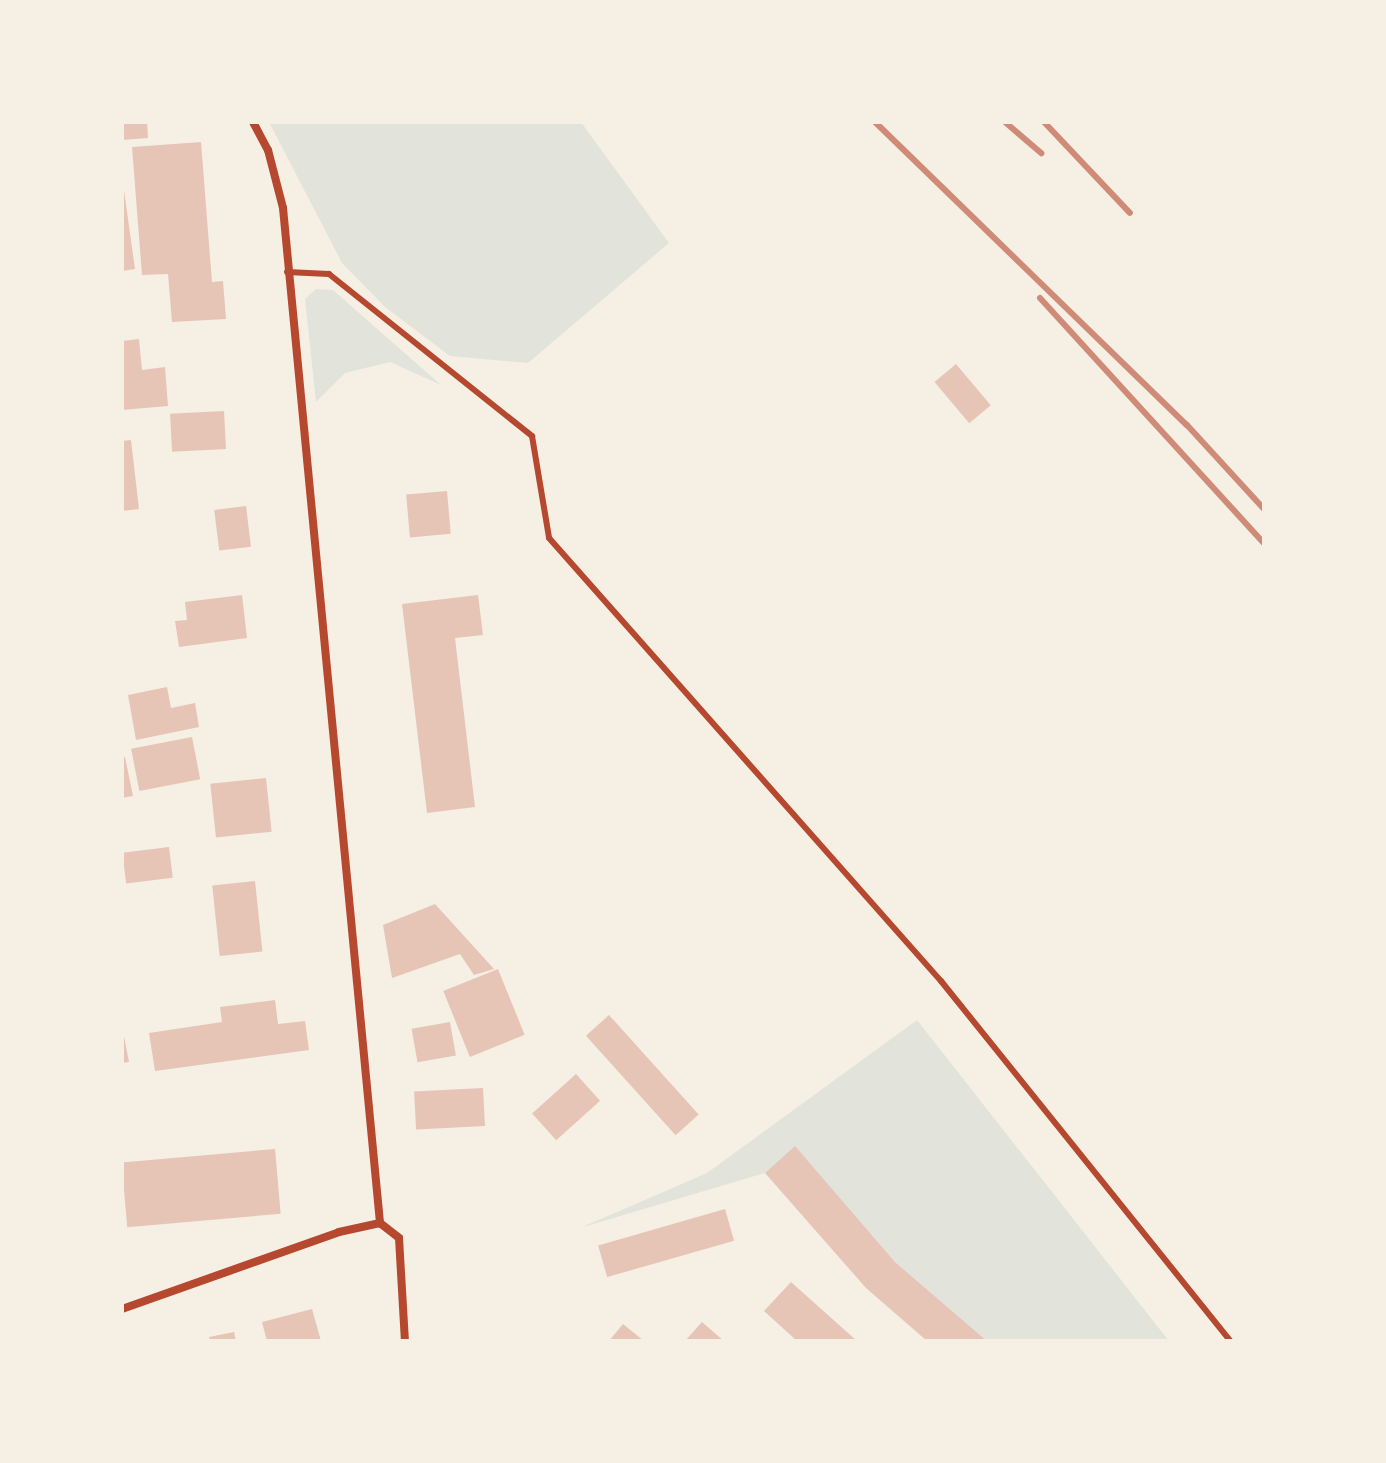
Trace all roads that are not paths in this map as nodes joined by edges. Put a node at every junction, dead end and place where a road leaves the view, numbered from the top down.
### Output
1 (253, 122) edge
2 (287, 272) junction
3 (380, 1223) junction
4 (122, 1309) edge
5 (405, 1341) edge
6 (1230, 1341) edge

1 - 2 street
2 - 3 street
2 - 6 lane
3 - 4 street
3 - 5 street

